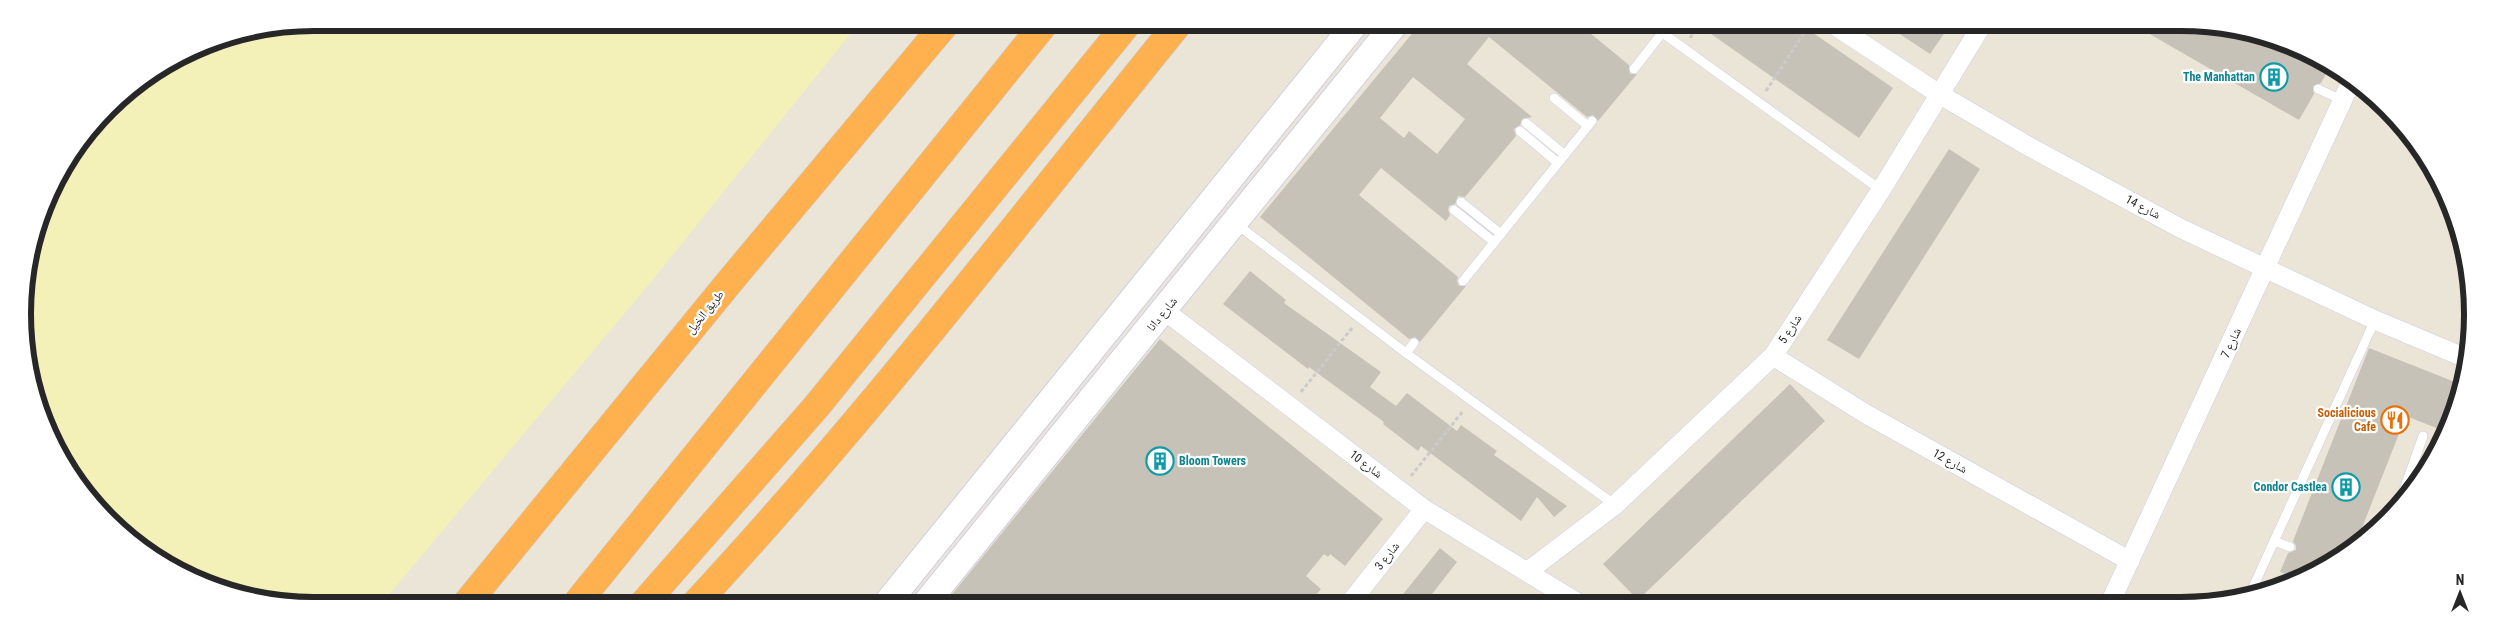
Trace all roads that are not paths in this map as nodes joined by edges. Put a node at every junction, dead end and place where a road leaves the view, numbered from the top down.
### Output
1 (939, 31) edge
2 (1039, 31) edge
3 (1121, 31) edge
4 (1172, 31) edge
5 (1349, 31) edge
6 (1389, 31) edge
7 (1659, 31) edge
8 (1845, 31) edge
9 (1978, 31) edge
10 (1662, 33) junction
11 (1634, 69) dead end
12 (2349, 87) edge
13 (2318, 89) dead end
14 (1940, 94) junction
15 (1554, 98) dead end
16 (2342, 100) junction
17 (1565, 155) junction
18 (1558, 163) junction
19 (1881, 190) junction
20 (1461, 202) dead end
21 (1454, 210) dead end
22 (1235, 223) junction
23 (1501, 234) junction
24 (1494, 242) junction
25 (2265, 268) junction
26 (1464, 281) dead end
27 (1143, 287) junction
28 (1166, 309) junction
29 (2375, 320) junction
30 (1414, 343) dead end
31 (1406, 353) junction
32 (1773, 356) junction
33 (2460, 356) edge
34 (2423, 436) dead end
35 (2406, 485) edge
36 (1616, 505) junction
37 (1424, 509) junction
38 (2274, 541) junction
39 (2290, 547) dead end
40 (2130, 561) junction
41 (1527, 572) junction
42 (2253, 587) edge
43 (472, 597) edge
44 (582, 597) edge
45 (649, 597) edge
46 (701, 597) edge
47 (892, 597) edge
48 (931, 597) edge
49 (1355, 597) edge
50 (1568, 597) edge
51 (2113, 597) edge

1 - 43 highway, طريق الخيل
2 - 44 highway
3 - 45 highway
4 - 46 highway
5 - 27 street
6 - 22 street, شارع دانا
7 - 10 lane
8 - 14 street, شارع 14
9 - 14 street, شارع 5
10 - 11 lane
10 - 19 lane
12 - 16 street, شارع 7
13 - 16 lane
14 - 19 street, شارع 5
14 - 25 street, شارع 14
15 - 17 lane
16 - 25 street, شارع 7
17 - 18 lane
17 - 18 lane
18 - 23 lane
19 - 32 street, شارع 5
20 - 23 lane
21 - 24 lane
22 - 28 street, شارع دانا
22 - 31 lane
23 - 24 lane
24 - 26 lane
25 - 29 street, شارع 14
25 - 40 street, شارع 7
27 - 28 street
27 - 28 street
27 - 47 street
28 - 37 street, شارع 10
28 - 48 street, شارع دانا
29 - 33 street, شارع 14
29 - 38 lane
30 - 31 lane
31 - 36 lane
32 - 36 street, شارع 5
32 - 40 street, شارع 12
34 - 35 lane
36 - 41 street, شارع 5
37 - 41 street, شارع 10
37 - 49 street, شارع 3
38 - 39 lane
38 - 42 lane
40 - 51 street, شارع 7
41 - 50 street, شارع 10

